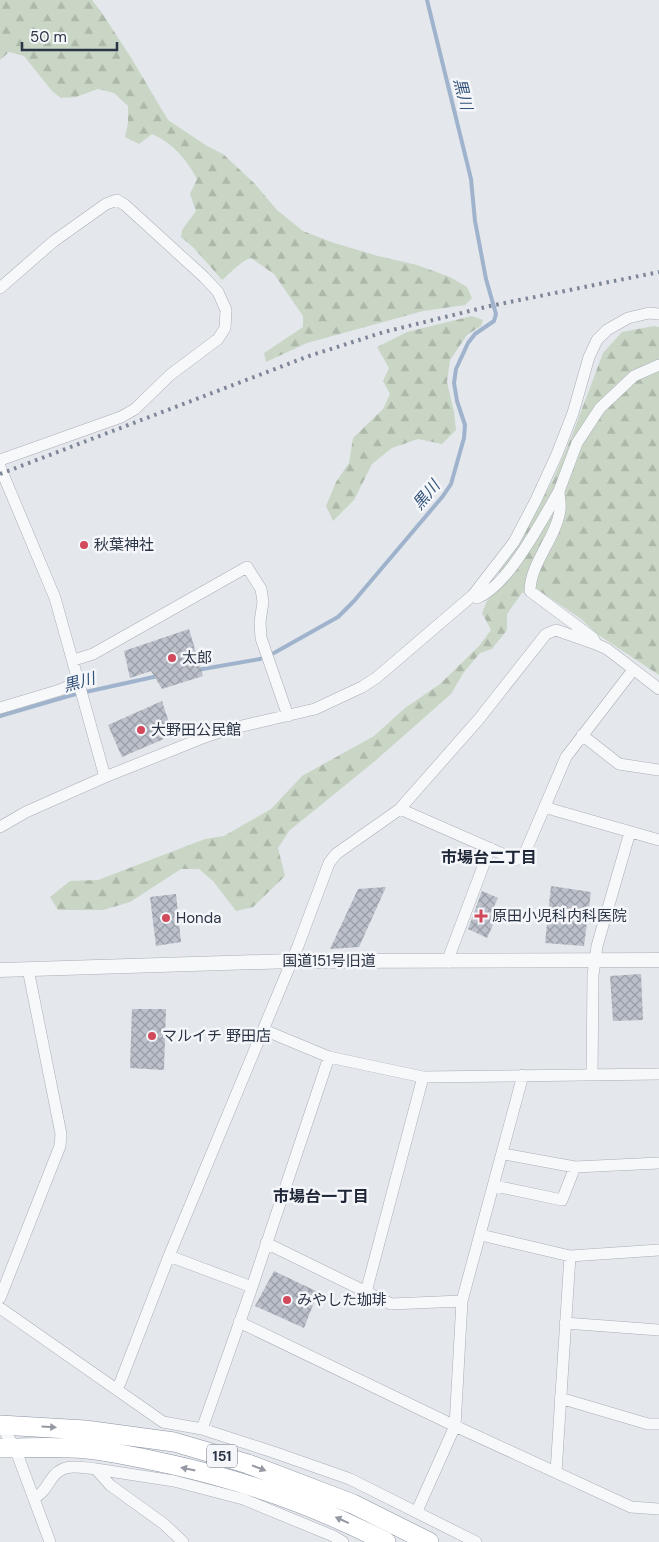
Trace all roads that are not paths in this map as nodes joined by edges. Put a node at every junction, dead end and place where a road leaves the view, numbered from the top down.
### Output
1 (0, 288) edge
2 (659, 314) edge
3 (659, 365) edge
4 (0, 460) edge
5 (0, 467) edge
6 (4, 488) edge
7 (559, 491) junction
8 (473, 596) junction
9 (596, 644) junction
10 (74, 660) junction
11 (634, 670) junction
12 (78, 683) junction
13 (659, 689) edge
14 (0, 708) edge
15 (288, 716) junction
16 (582, 735) junction
17 (659, 770) edge
18 (106, 777) junction
19 (545, 806) junction
20 (400, 809) junction
21 (0, 827) edge
22 (630, 832) junction
23 (659, 840) edge
24 (490, 848) junction
25 (594, 960) junction
26 (659, 960) edge
27 (292, 961) junction
28 (449, 962) junction
29 (28, 969) junction
30 (0, 970) edge
31 (264, 1030) junction
32 (329, 1058) junction
33 (659, 1074) edge
34 (524, 1075) junction
35 (592, 1076) junction
36 (423, 1077) junction
37 (504, 1154) junction
38 (659, 1163) edge
39 (575, 1167) junction
40 (495, 1186) junction
41 (482, 1235) junction
42 (266, 1243) junction
43 (659, 1250) edge
44 (169, 1256) junction
45 (570, 1256) junction
46 (252, 1287) junction
47 (366, 1292) junction
48 (0, 1298) edge
49 (462, 1301) junction
50 (0, 1308) edge
51 (239, 1322) junction
52 (565, 1323) junction
53 (659, 1330) edge
54 (116, 1389) junction
55 (560, 1398) junction
56 (659, 1424) edge
57 (0, 1425) edge
58 (455, 1426) junction
59 (202, 1430) junction
60 (7, 1448) edge
61 (96, 1468) junction
62 (556, 1472) junction
63 (34, 1498) junction
64 (659, 1509) edge
65 (417, 1512) junction
66 (50, 1542) edge
67 (183, 1542) edge
68 (343, 1542) edge
69 (386, 1542) edge
70 (429, 1542) edge
71 (476, 1542) edge

1 - 4 street
2 - 8 street
3 - 7 street
5 - 6 street
6 - 10 street
7 - 8 street
7 - 9 street
8 - 15 street
9 - 11 street
9 - 20 street
10 - 12 street
10 - 15 street
11 - 13 street
11 - 16 street
12 - 14 street
12 - 18 street
15 - 18 street
16 - 17 street
16 - 19 street
18 - 21 street
19 - 22 street
19 - 24 street
20 - 24 street
20 - 27 street
22 - 23 street
22 - 25 street
24 - 28 street
25 - 26 street, 国道151号旧道
25 - 28 street, 国道151号旧道
25 - 35 street
27 - 28 street, 国道151号旧道
27 - 29 street, 国道151号旧道
27 - 31 street
29 - 30 street, 国道151号旧道
29 - 48 street
31 - 32 street
31 - 44 street
32 - 36 street
32 - 42 street
33 - 35 street
34 - 35 street
34 - 36 street
34 - 37 street
36 - 47 street
37 - 39 street
37 - 40 street
38 - 39 street
39 - 40 street
40 - 41 street
41 - 45 street
41 - 49 street
42 - 46 street
42 - 47 street
43 - 45 street
44 - 46 street
44 - 54 street
45 - 52 street
46 - 51 street
47 - 49 street
49 - 58 street
50 - 54 street
51 - 58 street
51 - 59 street
52 - 53 street
52 - 55 street
54 - 59 street
55 - 56 street
55 - 62 street
57 - 60 street
57 -> 70 highway, 151
58 - 62 street
58 - 65 street
59 - 65 street
60 - 63 street
69 -> 60 highway, 151
61 - 63 street
61 - 67 street
61 - 68 street
62 - 64 street
63 - 66 street
65 - 71 street

